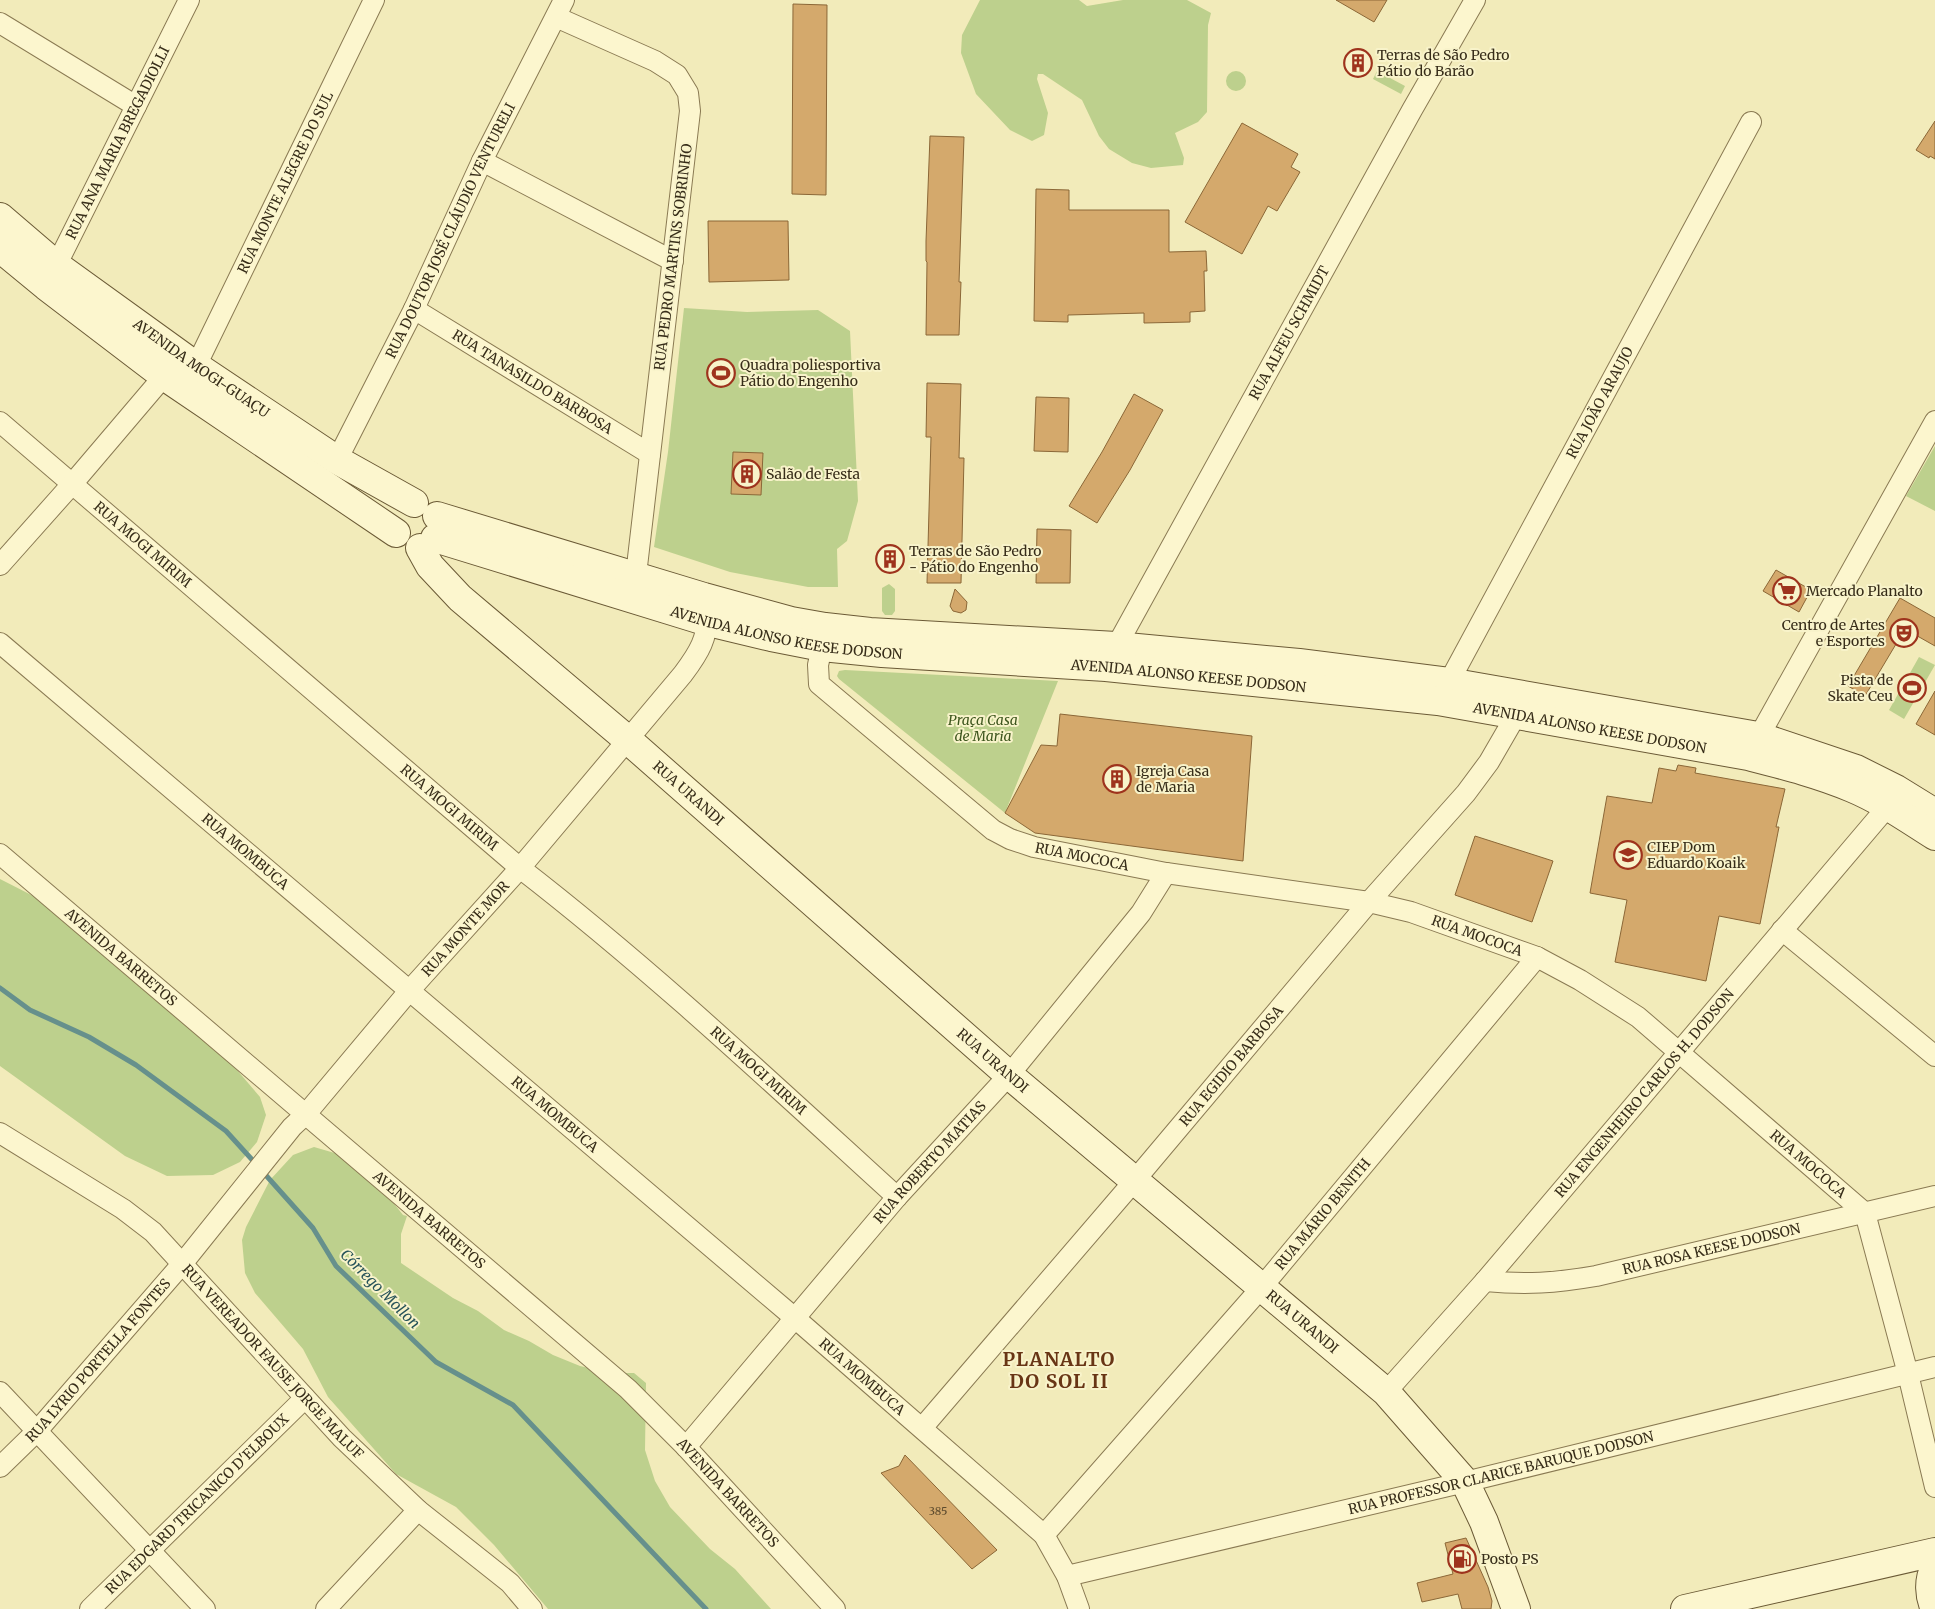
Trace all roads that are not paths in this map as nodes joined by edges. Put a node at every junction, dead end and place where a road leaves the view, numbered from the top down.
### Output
1 (188, 0) edge
2 (374, 0) edge
3 (1475, 0) edge
4 (560, 8) edge
5 (0, 23) edge
6 (136, 106) junction
7 (1751, 122) dead end
8 (482, 161) junction
9 (0, 217) edge
10 (0, 248) edge
11 (673, 261) junction
12 (51, 275) junction
13 (414, 309) junction
14 (196, 366) junction
15 (164, 376) junction
16 (0, 422) edge
17 (1935, 422) edge
18 (650, 454) junction
19 (337, 460) junction
20 (73, 483) junction
21 (414, 503) junction
22 (396, 533) junction
23 (431, 534) junction
24 (0, 565) edge
25 (636, 575) junction
26 (706, 610) junction
27 (0, 643) edge
28 (822, 647) junction
29 (1111, 656) junction
30 (1443, 692) junction
31 (1523, 705) junction
32 (628, 740) junction
33 (1753, 746) junction
34 (1892, 798) junction
35 (1935, 813) edge
36 (1935, 836) edge
37 (0, 854) edge
38 (520, 868) junction
39 (1166, 873) junction
40 (1368, 902) junction
41 (1782, 930) junction
42 (1537, 957) junction
43 (409, 991) junction
44 (1680, 1051) junction
45 (1935, 1056) edge
46 (1009, 1075) junction
47 (299, 1121) junction
48 (0, 1133) edge
49 (1135, 1180) junction
50 (1935, 1196) edge
51 (897, 1197) junction
52 (1865, 1213) junction
53 (212, 1227) joint
54 (182, 1264) junction
55 (1485, 1281) junction
56 (1261, 1288) junction
57 (796, 1319) junction
58 (1935, 1367) edge
59 (1908, 1374) junction
60 (0, 1392) edge
61 (1386, 1392) junction
62 (305, 1398) junction
63 (922, 1428) junction
64 (37, 1431) junction
65 (686, 1447) junction
66 (0, 1467) edge
67 (1465, 1482) junction
68 (1935, 1487) edge
69 (418, 1510) junction
70 (1044, 1535) junction
71 (150, 1550) junction
72 (1935, 1552) edge
73 (1935, 1567) edge
74 (1067, 1576) junction
75 (90, 1609) edge
76 (205, 1609) edge
77 (326, 1609) edge
78 (532, 1609) edge
79 (835, 1609) edge
80 (1080, 1609) edge
81 (1516, 1609) edge
82 (1685, 1609) edge
83 (1934, 1609) edge

1 - 6 street, RUA ANA MARIA BREGADIOLLI
2 - 14 street, RUA MONTE ALEGRE DO SUL
3 - 29 street, RUA ALFEU SCHMIDT
4 - 8 street, RUA DOUTOR JOSÉ CLÁUDIO VENTURELI
4 - 11 street, RUA PEDRO MARTINS SOBRINHO
5 - 6 street
6 - 12 street, RUA ANA MARIA BREGADIOLLI
7 - 30 street, RUA JOÃO ARAUJO
8 - 11 street
8 - 13 street, RUA DOUTOR JOSÉ CLÁUDIO VENTURELI
9 - 12 street, AVENIDA MOGI-GUAÇU
10 - 12 street, AVENIDA MOGI-GUAÇU
11 - 18 street, RUA PEDRO MARTINS SOBRINHO
12 - 14 street, AVENIDA MOGI-GUAÇU
12 - 15 street, AVENIDA MOGI-GUAÇU
13 - 18 street, RUA TANASILDO BARBOSA
13 - 19 street, RUA DOUTOR JOSÉ CLÁUDIO VENTURELI
14 - 19 street, AVENIDA MOGI-GUAÇU
15 - 20 street
15 - 22 street, AVENIDA MOGI-GUAÇU
16 - 20 street, RUA MOGI MIRIM
17 - 33 street
18 - 25 street, RUA PEDRO MARTINS SOBRINHO
19 - 21 street, AVENIDA MOGI-GUAÇU
20 - 24 street
20 - 38 street, RUA MOGI MIRIM
21 - 22 street
21 - 23 street
22 - 23 street
23 - 25 street, AVENIDA ALONSO KEESE DODSON
23 - 26 street, AVENIDA ALONSO KEESE DODSON
23 - 32 street, RUA URANDI
25 - 26 street, AVENIDA ALONSO KEESE DODSON
26 - 28 street, AVENIDA ALONSO KEESE DODSON
26 - 29 street, AVENIDA ALONSO KEESE DODSON
26 - 32 street, RUA MONTE MOR
27 - 43 street, RUA MOMBUCA
28 - 29 street, AVENIDA ALONSO KEESE DODSON
28 - 39 street, RUA MOCOCA
29 - 30 street, AVENIDA ALONSO KEESE DODSON
30 - 31 street, AVENIDA ALONSO KEESE DODSON
31 - 33 street, AVENIDA ALONSO KEESE DODSON
31 - 40 street, RUA EGIDIO BARBOSA
32 - 38 street, RUA MONTE MOR
32 - 46 street, RUA URANDI
33 - 34 street, AVENIDA ALONSO KEESE DODSON
34 - 35 street, AVENIDA ALONSO KEESE DODSON
34 - 36 street, AVENIDA ALONSO KEESE DODSON
34 - 41 street, RUA ENGENHEIRO CARLOS H. DODSON
37 - 47 street, AVENIDA BARRETOS
38 - 43 street, RUA MONTE MOR
38 - 51 street, RUA MOGI MIRIM
39 - 40 street, RUA MOCOCA
39 - 46 street, RUA ROBERTO MATIAS
40 - 42 street, RUA MOCOCA
40 - 49 street, RUA EGIDIO BARBOSA
41 - 44 street, RUA ENGENHEIRO CARLOS H. DODSON
41 - 45 street
42 - 44 street, RUA MOCOCA
42 - 56 street, RUA MÁRIO BENITH
43 - 47 street, RUA MONTE MOR
43 - 57 street, RUA MOMBUCA
44 - 52 street, RUA MOCOCA
44 - 55 street, RUA ENGENHEIRO CARLOS H. DODSON
46 - 49 street, RUA URANDI
46 - 51 street, RUA ROBERTO MATIAS
47 - 53 street, RUA MONTE MOR
47 - 65 street, AVENIDA BARRETOS
48 - 54 street, RUA VEREADOR FAUSE JORGE MALUF
49 - 56 street, RUA URANDI
49 - 63 street, RUA EGIDIO BARBOSA
50 - 52 street, RUA ROSA KEESE DODSON
51 - 57 street, RUA ROBERTO MATIAS
52 - 55 street, RUA ROSA KEESE DODSON
52 - 59 street
53 - 54 street, RUA LYRIO PORTELLA FONTES
54 - 62 street, RUA VEREADOR FAUSE JORGE MALUF
54 - 64 street, RUA LYRIO PORTELLA FONTES
55 - 61 street, RUA ENGENHEIRO CARLOS H. DODSON
56 - 61 street, RUA URANDI
56 - 70 street, RUA MÁRIO BENITH
57 - 63 street, RUA MOMBUCA
57 - 65 street, RUA ROBERTO MATIAS
58 - 59 street, RUA PROFESSOR CLARICE BARUQUE DODSON
59 - 67 street, RUA PROFESSOR CLARICE BARUQUE DODSON
59 - 68 street
60 - 64 street
61 - 67 street, RUA URANDI
62 - 69 street, RUA VEREADOR FAUSE JORGE MALUF
62 - 71 street, RUA EDGARD TRICANICO D'ELBOUX
63 - 70 street, RUA MOMBUCA
64 - 66 street, RUA LYRIO PORTELLA FONTES
64 - 71 street
65 - 79 street, AVENIDA BARRETOS
67 - 74 street, RUA PROFESSOR CLARICE BARUQUE DODSON
67 - 81 street, RUA URANDI
69 - 77 street
69 - 78 street, RUA VEREADOR FAUSE JORGE MALUF
70 - 74 street, RUA MOMBUCA
71 - 75 street, RUA EDGARD TRICANICO D'ELBOUX
71 - 76 street
72 - 82 street
73 - 83 street
74 - 80 street, RUA MOMBUCA

